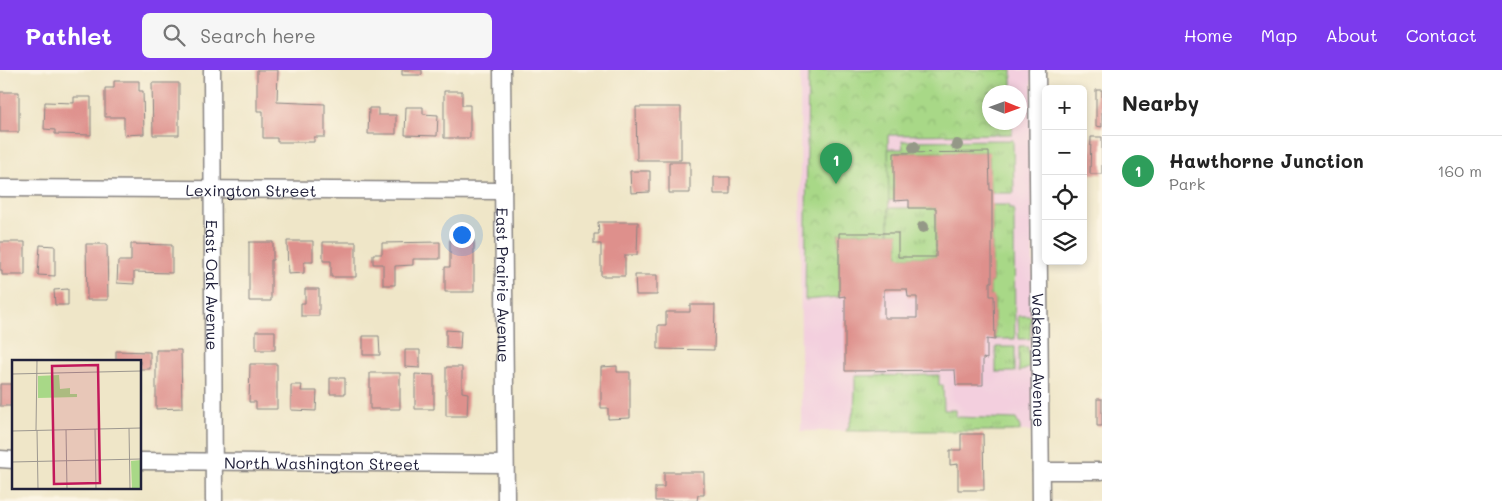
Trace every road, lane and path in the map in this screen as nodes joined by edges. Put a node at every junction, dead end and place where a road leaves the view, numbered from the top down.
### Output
1 (212, 70) edge
2 (502, 70) edge
3 (1037, 70) edge
4 (0, 188) edge
5 (212, 189) junction
6 (503, 191) junction
7 (141, 461) edge
8 (214, 461) junction
9 (506, 464) junction
10 (1041, 471) junction
11 (1102, 471) edge
12 (214, 501) edge
13 (506, 501) edge
14 (1041, 501) edge

1 - 5 street, East Oak Avenue
2 - 6 street, East Prairie Avenue
3 - 10 street, Wakeman Avenue
4 - 5 street, Lexington Street
5 - 6 street, Lexington Street
5 - 8 street, East Oak Avenue
6 - 9 street, East Prairie Avenue
7 - 8 street, North Washington Street
8 - 9 street, North Washington Street
8 - 12 street, East Oak Avenue
9 - 13 street, East Prairie Avenue
10 - 11 street
10 - 14 street, Wakeman Avenue

